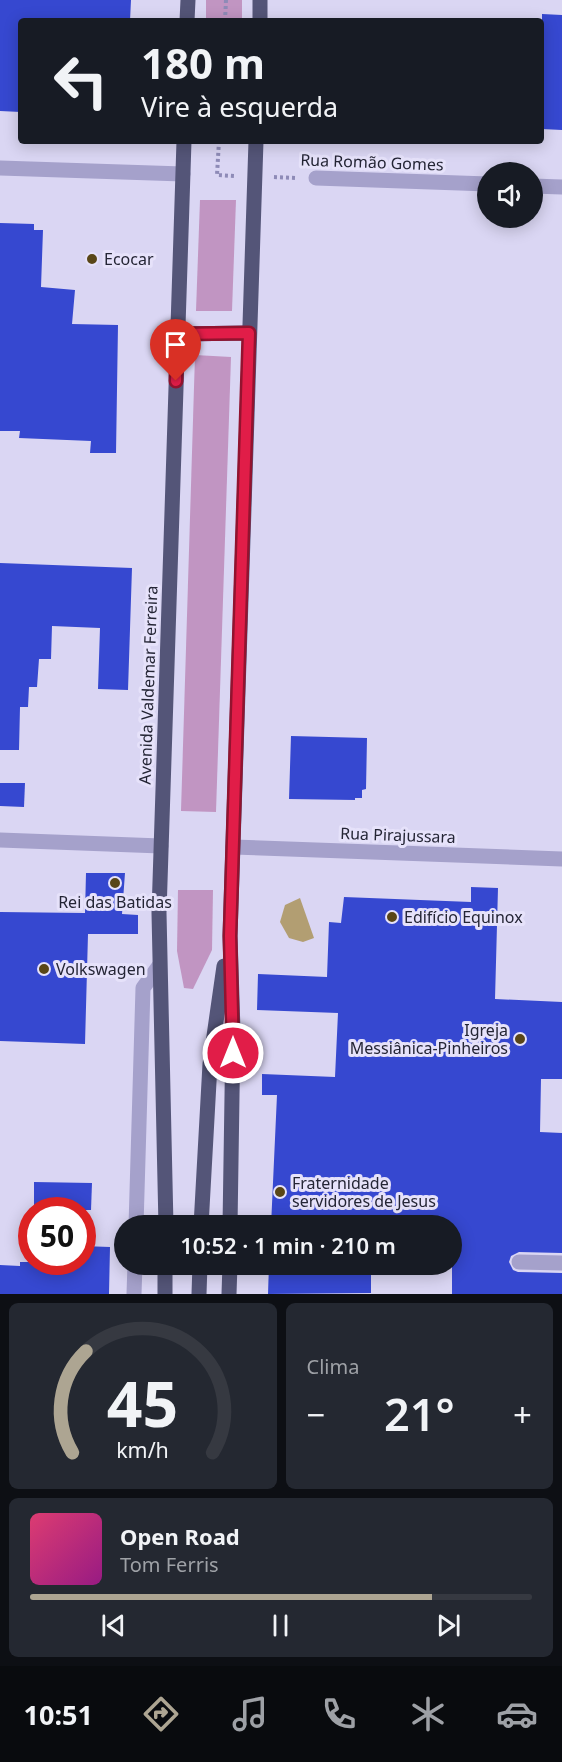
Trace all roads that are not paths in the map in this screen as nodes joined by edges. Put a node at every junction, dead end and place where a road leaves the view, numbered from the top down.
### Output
1 (188, 0) edge
2 (260, 0) edge
3 (187, 18) edge
4 (260, 18) edge
5 (184, 144) edge
6 (256, 144) edge
7 (0, 168) edge
8 (183, 174) junction
9 (316, 178) road end
10 (477, 184) edge
11 (543, 186) edge
12 (562, 187) edge
13 (249, 333) junction
14 (177, 334) junction
15 (0, 840) edge
16 (161, 846) junction
17 (233, 847) junction
18 (562, 859) edge
19 (230, 936) junction
20 (159, 966) junction
21 (136, 1215) edge
22 (166, 1215) edge
23 (202, 1215) edge
24 (231, 1215) edge
25 (519, 1262) dead end
26 (562, 1263) edge
27 (135, 1275) edge
28 (165, 1275) edge
29 (200, 1275) edge
30 (230, 1275) edge
31 (134, 1294) edge
32 (165, 1294) edge
33 (199, 1294) edge
34 (229, 1294) edge

1 - 3 main road
2 - 4 main road
5 - 8 main road, Avenida Valdemar Ferreira
6 - 13 main road
7 - 8 street
8 - 14 main road, Avenida Valdemar Ferreira
9 - 10 street, Rua Romão Gomes
11 - 12 street
13 - 14 main road
13 - 17 main road
14 - 16 main road, Avenida Valdemar Ferreira
15 - 16 street
16 - 20 main road, Avenida Valdemar Ferreira
17 - 18 street, Rua Pirajussara
17 - 19 main road
19 - 23 main road
19 - 24 main road
20 - 21 street
20 - 22 main road, Avenida Valdemar Ferreira
25 - 26 street
27 - 31 street
28 - 32 main road
29 - 33 main road
30 - 34 main road

